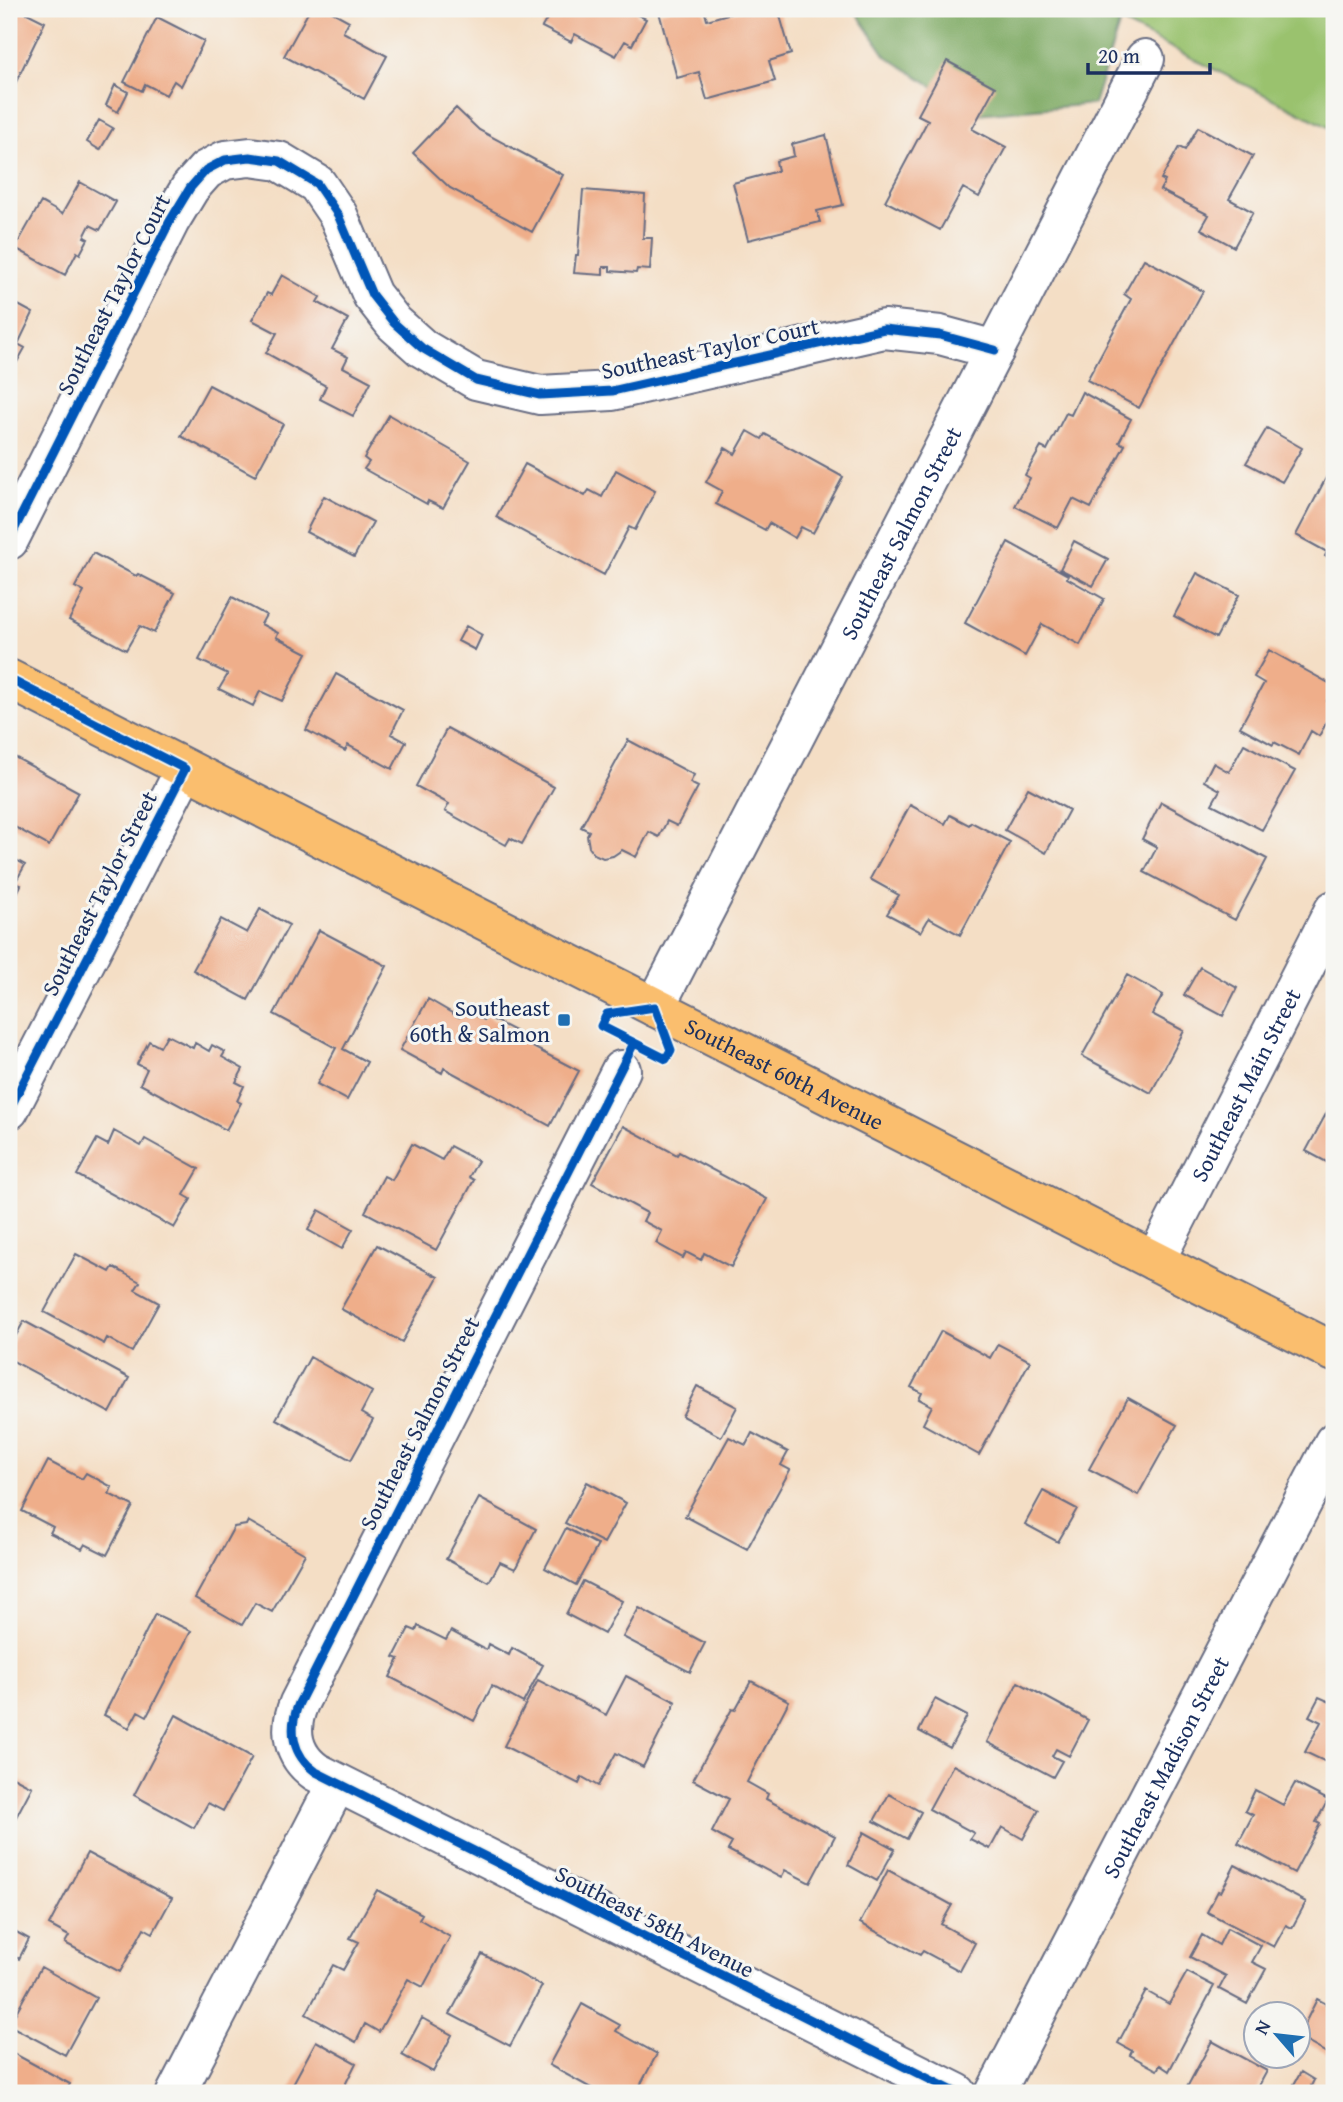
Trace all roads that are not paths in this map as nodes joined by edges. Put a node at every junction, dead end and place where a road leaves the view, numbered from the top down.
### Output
1 (1146, 59) dead end
2 (995, 350) junction
3 (9, 540) edge
4 (9, 679) edge
5 (185, 769) junction
6 (1334, 910) edge
7 (655, 1007) junction
8 (621, 1070) dead end
9 (9, 1110) edge
10 (1155, 1261) junction
11 (1334, 1352) edge
12 (1334, 1442) edge
13 (337, 1783) junction
14 (177, 2093) edge
15 (957, 2093) edge
16 (995, 2093) edge

1 - 2 street, Southeast Salmon Street
2 - 3 street, Southeast Taylor Court
2 - 7 street, Southeast Salmon Street
4 - 5 main road, Southeast 60th Avenue
5 - 7 main road, Southeast 60th Avenue
5 - 9 street, Southeast Taylor Street
6 - 10 street, Southeast Main Street
7 - 10 main road, Southeast 60th Avenue
8 - 13 street, Southeast Salmon Street
10 - 11 main road, Southeast 60th Avenue
12 - 16 street, Southeast Madison Street
13 - 14 street
13 - 15 street, Southeast 58th Avenue

